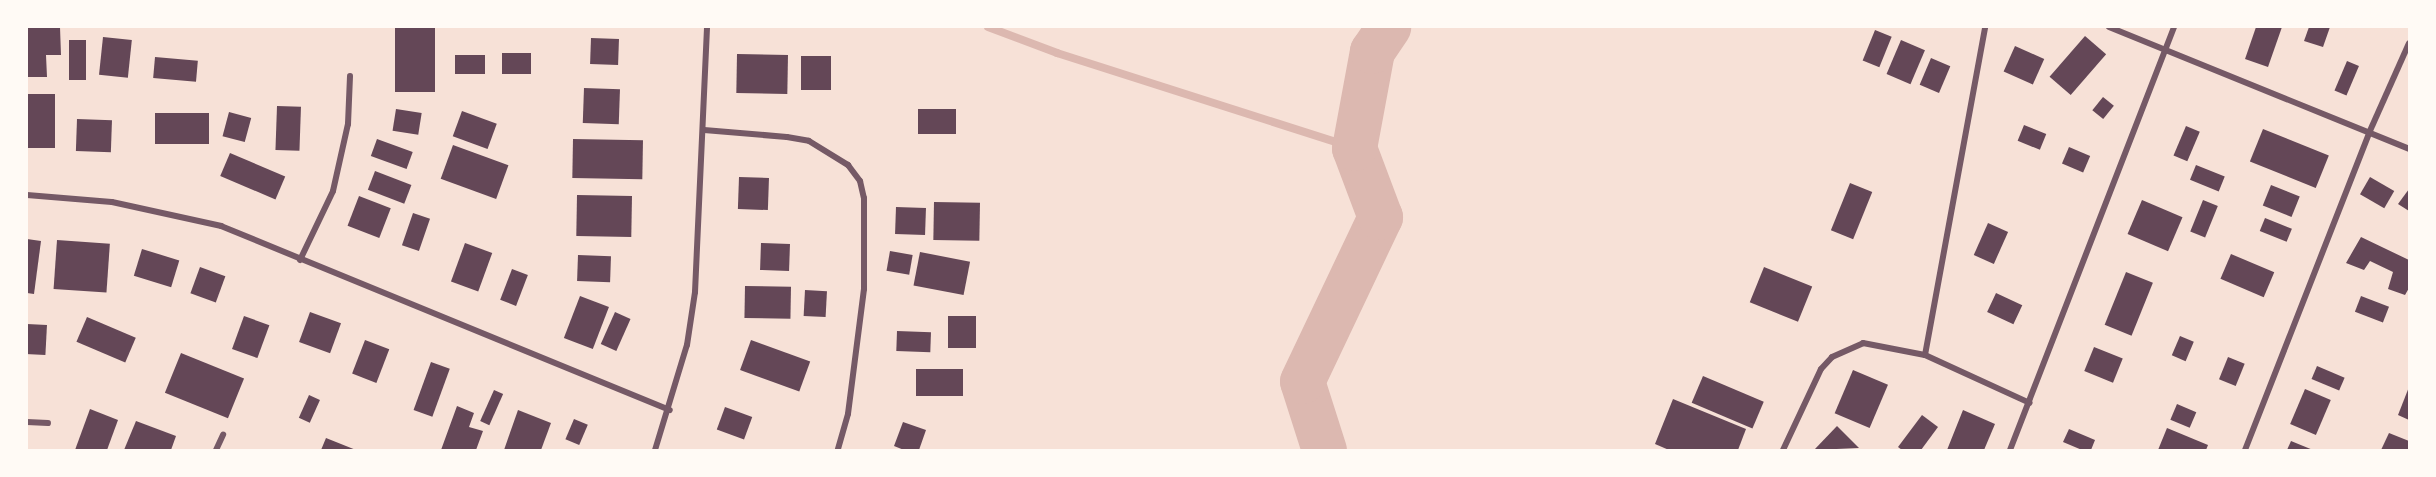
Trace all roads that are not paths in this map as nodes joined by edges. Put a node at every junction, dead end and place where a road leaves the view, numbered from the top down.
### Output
1 (707, 27) edge
2 (1985, 27) edge
3 (2109, 27) edge
4 (2174, 27) edge
5 (2409, 43) edge
6 (2166, 48) junction
7 (350, 76) dead end
8 (704, 129) junction
9 (2369, 133) junction
10 (2409, 149) edge
11 (27, 195) edge
12 (300, 260) junction
13 (1925, 355) junction
14 (2030, 403) junction
15 (670, 410) junction
16 (27, 422) edge
17 (48, 423) dead end
18 (223, 435) dead end
19 (216, 450) edge
20 (655, 450) edge
21 (838, 450) edge
22 (1783, 450) edge
23 (2010, 450) edge
24 (2245, 450) edge

1 - 8 street
2 - 13 street
3 - 6 street
4 - 6 street
5 - 9 street
6 - 9 street
6 - 14 street
7 - 12 street
8 - 15 street
8 - 21 street
9 - 10 street
9 - 24 street
11 - 12 street
12 - 15 street
13 - 14 street
13 - 22 street
14 - 23 street
15 - 20 street
16 - 17 street
18 - 19 street

